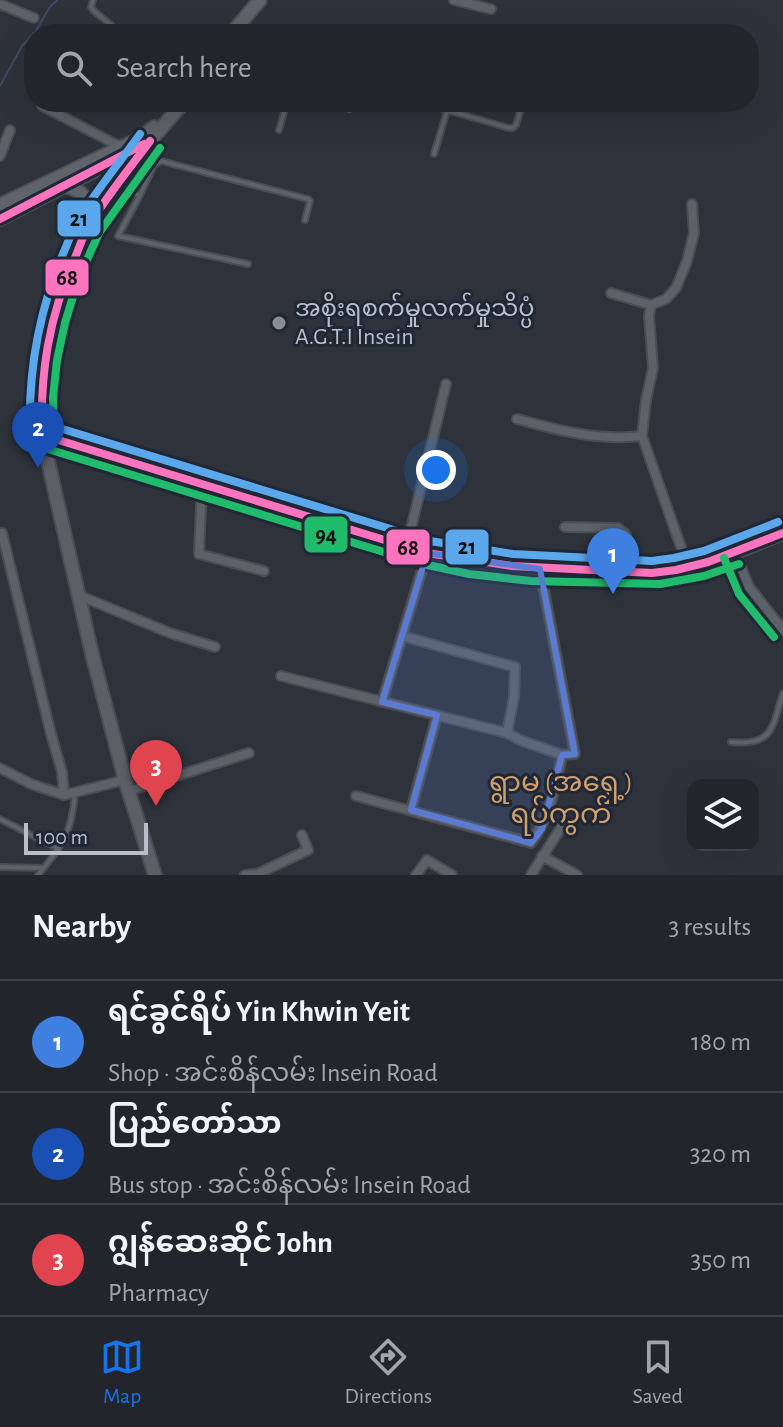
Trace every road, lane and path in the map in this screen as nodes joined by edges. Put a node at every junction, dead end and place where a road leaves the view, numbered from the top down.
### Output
1 (93, 0) edge
2 (260, 0) edge
3 (269, 0) edge
4 (454, 0) edge
5 (0, 4) edge
6 (491, 9) dead end
7 (34, 18) dead end
8 (110, 24) edge
9 (240, 24) edge
10 (250, 24) edge
11 (54, 112) edge
12 (172, 112) edge
13 (284, 112) edge
14 (447, 112) edge
15 (451, 112) edge
16 (519, 112) edge
17 (10, 130) dead end
18 (279, 130) dead end
19 (150, 136) junction
20 (121, 147) junction
21 (434, 154) dead end
22 (0, 156) edge
23 (64, 186) junction
24 (118, 187) junction
25 (140, 195) junction
26 (692, 204) dead end
27 (0, 205) edge
28 (0, 219) edge
29 (305, 220) dead end
30 (88, 227) junction
31 (248, 264) dead end
32 (611, 293) dead end
33 (651, 305) junction
34 (446, 384) dead end
35 (517, 419) dead end
36 (42, 435) junction
37 (642, 436) junction
38 (202, 483) junction
39 (565, 527) dead end
40 (2, 533) edge
41 (783, 533) edge
42 (407, 545) junction
43 (427, 553) junction
44 (735, 553) junction
45 (688, 567) junction
46 (540, 569) junction
47 (264, 571) dead end
48 (629, 571) junction
49 (78, 595) junction
50 (783, 630) edge
51 (402, 636) junction
52 (215, 647) dead end
53 (281, 676) dead end
54 (783, 693) edge
55 (382, 702) junction
56 (437, 715) junction
57 (507, 733) junction
58 (731, 742) dead end
59 (249, 753) dead end
60 (562, 755) junction
61 (0, 768) edge
62 (127, 786) junction
63 (75, 793) junction
64 (64, 795) junction
65 (356, 796) dead end
66 (411, 810) junction
67 (0, 819) edge
68 (564, 823) dead end
69 (302, 835) dead end
70 (59, 849) junction
71 (542, 856) junction
72 (0, 867) edge
73 (44, 868) junction
74 (259, 874) edge
75 (38, 875) edge
76 (155, 875) edge
77 (245, 875) edge
78 (416, 875) edge
79 (452, 875) edge
80 (531, 875) edge
81 (577, 875) edge

1 - 8 lane
2 - 9 main road
3 - 10 main road
4 - 6 street
5 - 7 street
11 - 20 street
12 - 19 main road
13 - 18 lane
14 - 21 lane
15 - 16 lane
17 - 22 street
19 - 20 main road
19 - 23 main road
19 - 24 main road
20 - 27 main road
23 - 28 main road
23 - 30 main road
24 - 25 lane
24 - 30 main road
25 - 29 lane
25 - 31 lane
26 - 33 street
30 - 36 main road
32 - 33 street
33 - 37 street
34 - 42 street
35 - 37 street
36 - 38 main road
36 - 49 main road
37 - 45 street
38 - 42 main road
38 - 47 street
39 - 48 street
40 - 64 street
41 - 44 main road
42 - 43 main road
43 - 46 main road
43 - 51 street
44 - 45 main road
44 - 50 street
45 - 48 main road
46 - 48 main road
46 - 60 street
49 - 52 street
49 - 62 main road
51 - 55 street
51 - 57 street
53 - 55 street
54 - 58 lane
55 - 56 street
56 - 57 street
56 - 66 street
57 - 60 street
59 - 62 street
60 - 66 street
61 - 64 street
62 - 63 street
62 - 76 main road
63 - 64 street
63 - 70 lane
65 - 66 street
67 - 70 lane
68 - 71 street
69 - 74 street
70 - 73 lane
71 - 80 street
71 - 81 street
72 - 73 lane
73 - 75 lane
74 - 77 street
78 - 79 street

